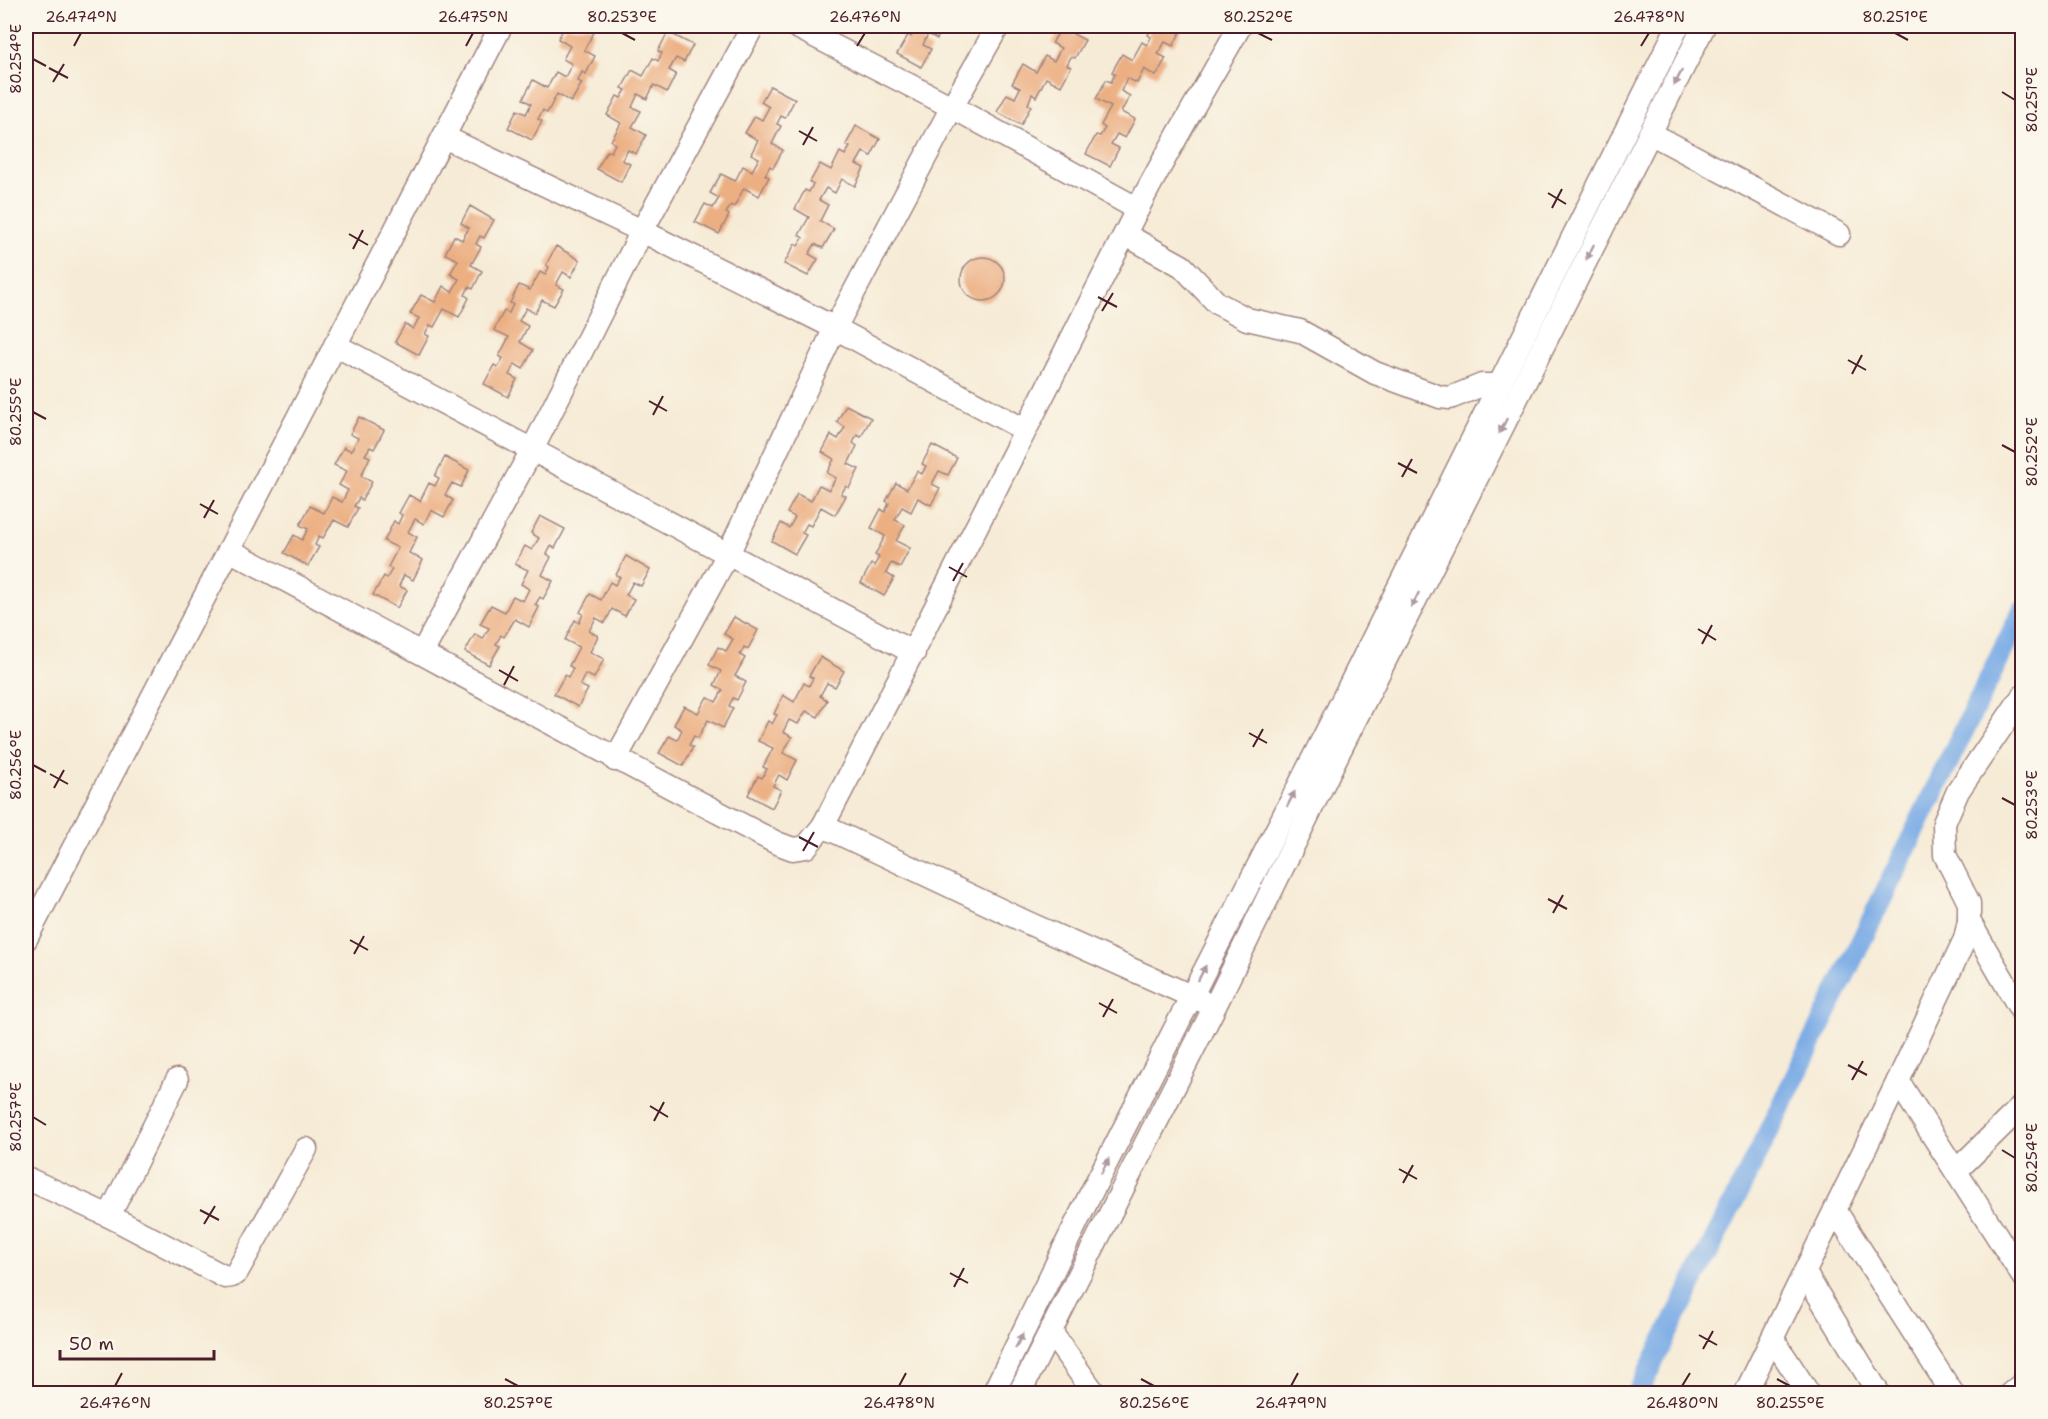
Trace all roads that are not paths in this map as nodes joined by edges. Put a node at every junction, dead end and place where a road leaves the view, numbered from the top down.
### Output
1 (501, 26) edge
2 (753, 26) edge
3 (795, 26) edge
4 (998, 26) edge
5 (1240, 26) edge
6 (1678, 26) edge
7 (1704, 26) edge
8 (952, 107) junction
9 (1650, 133) junction
10 (444, 137) junction
11 (1138, 209) junction
12 (642, 231) junction
13 (1839, 234) dead end
14 (1126, 235) junction
15 (835, 328) junction
16 (335, 345) junction
17 (1499, 385) junction
18 (1024, 430) junction
19 (532, 450) junction
20 (229, 550) junction
21 (728, 554) junction
22 (422, 653) junction
23 (914, 653) junction
24 (2022, 697) edge
25 (615, 760) junction
26 (822, 826) junction
27 (1969, 921) junction
28 (26, 939) edge
29 (1190, 996) junction
30 (1215, 1006) junction
31 (2022, 1012) edge
32 (177, 1080) dead end
33 (1898, 1081) junction
34 (2022, 1106) edge
35 (306, 1149) dead end
36 (1956, 1171) junction
37 (26, 1178) edge
38 (1835, 1210) junction
39 (109, 1216) junction
40 (1805, 1273) junction
41 (2022, 1275) edge
42 (1050, 1331) junction
43 (1773, 1339) junction
44 (2022, 1384) edge
45 (993, 1394) edge
46 (1019, 1394) edge
47 (1095, 1394) edge
48 (1745, 1394) edge
49 (1809, 1394) edge
50 (1879, 1394) edge
51 (1953, 1394) edge
52 (2010, 1394) edge

1 - 10 street
2 - 12 street
3 - 8 street
4 - 8 street
5 - 11 street
6 - 17 street
7 -> 9 street
8 - 11 street
8 - 15 street
9 - 13 street
9 -> 30 street
10 - 12 street
10 - 16 street
11 - 14 street
12 - 15 street
12 - 19 street
14 - 17 street
14 - 18 street
15 - 18 street
15 - 21 street
16 - 19 street
16 - 20 street
29 -> 17 street
18 - 23 street
19 - 21 street
19 - 22 street
20 - 22 street
20 - 28 street
21 - 23 street
21 - 25 street
22 - 25 street
23 - 26 street
24 - 27 street
25 - 26 street
26 - 29 street
27 - 31 street
27 - 33 street
29 - 30 street
45 -> 29 street
30 - 42 street
32 - 39 street
33 - 36 street
33 - 38 street
34 - 36 street
35 - 39 street
36 - 41 street
37 - 39 street
38 - 40 street
38 - 51 street
40 - 43 street
40 - 50 street
42 - 46 street
42 - 47 street
43 - 48 street
43 - 49 street
44 - 52 street

